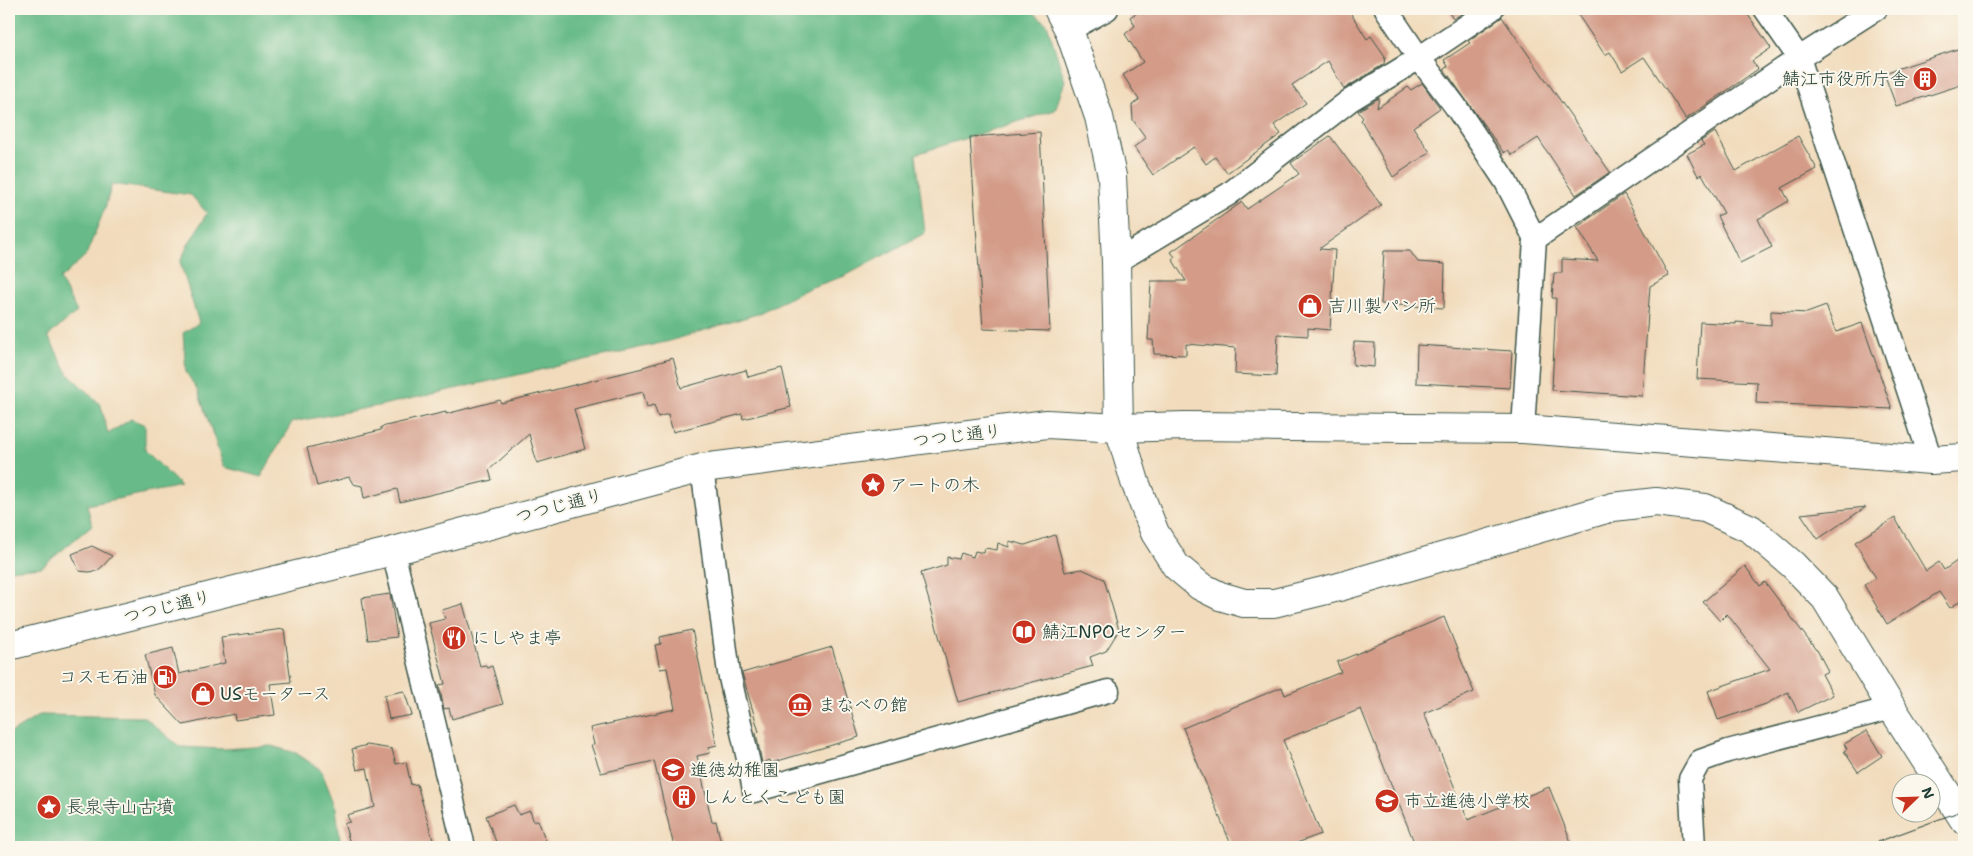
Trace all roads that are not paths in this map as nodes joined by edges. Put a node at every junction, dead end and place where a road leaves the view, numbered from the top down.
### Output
1 (1107, 9) edge
2 (1386, 9) edge
3 (1492, 9) edge
4 (1764, 9) edge
5 (1876, 9) edge
6 (1063, 20) edge
7 (1419, 58) junction
8 (1800, 58) junction
9 (1535, 239) junction
10 (1116, 262) junction
11 (1119, 428) junction
12 (1523, 429) junction
13 (1964, 458) edge
14 (1931, 460) junction
15 (702, 468) junction
16 (393, 550) junction
17 (9, 646) edge
18 (1108, 691) dead end
19 (1892, 708) junction
20 (1964, 820) edge
21 (464, 847) edge
22 (1694, 847) edge

1 - 6 street
2 - 7 street
3 - 7 street
4 - 8 street
5 - 8 street
6 - 10 street
7 - 9 street
7 - 10 street
8 - 9 street
8 - 14 street
9 - 12 street
10 - 11 street
11 - 12 street, つつじ通り
11 - 15 street, つつじ通り
11 - 19 street
12 - 14 street, つつじ通り
13 - 14 street, つつじ通り
15 - 16 street, つつじ通り
15 - 18 street
16 - 17 street, つつじ通り
16 - 21 street
19 - 20 street
19 - 22 street

